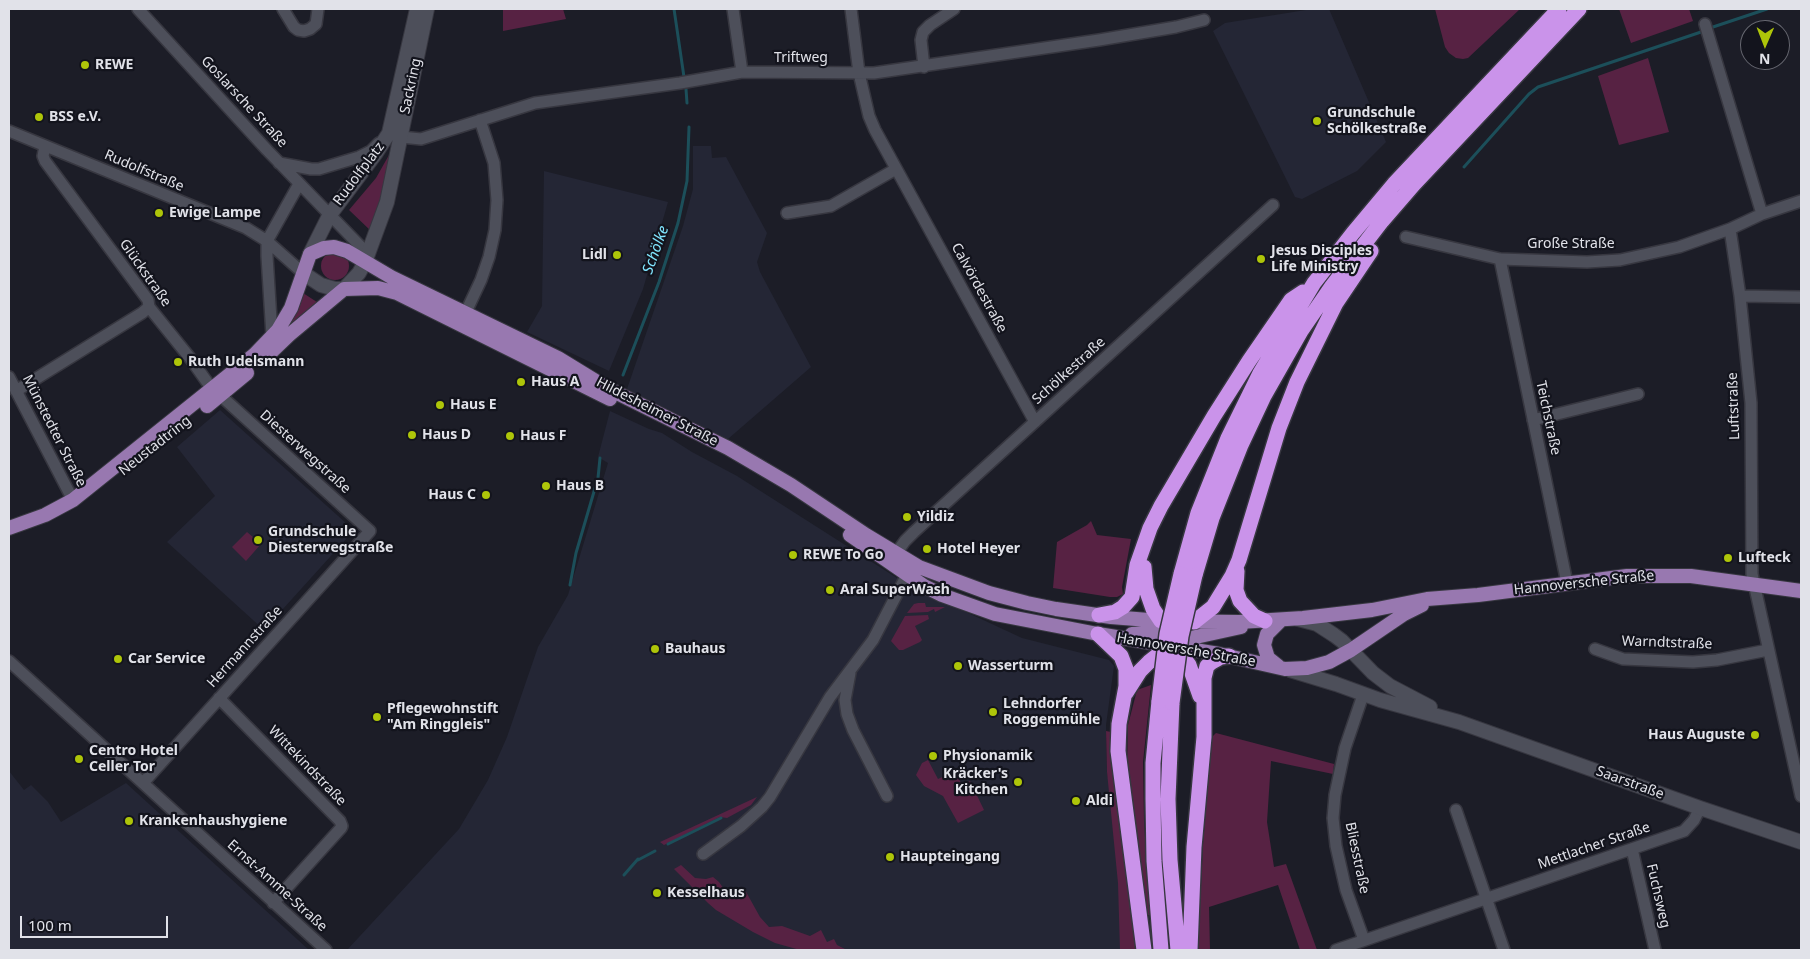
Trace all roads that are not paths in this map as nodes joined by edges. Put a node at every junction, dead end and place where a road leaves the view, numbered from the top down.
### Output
1 (138, 9) edge
2 (283, 9) edge
3 (318, 9) edge
4 (417, 9) edge
5 (428, 9) edge
6 (733, 9) edge
7 (851, 9) edge
8 (954, 9) edge
9 (1559, 9) edge
10 (1579, 9) edge
11 (1204, 20) dead end
12 (1705, 24) dead end
13 (924, 67) junction
14 (742, 72) junction
15 (859, 73) junction
16 (480, 120) junction
17 (9, 131) edge
18 (395, 135) junction
19 (45, 146) junction
20 (279, 162) junction
21 (396, 164) joint
22 (896, 169) junction
23 (299, 184) junction
24 (1414, 184) junction
25 (1801, 201) edge
26 (1273, 205) dead end
27 (787, 213) dead end
28 (1762, 214) junction
29 (329, 216) junction
30 (1730, 229) junction
31 (1406, 237) dead end
32 (267, 241) junction
33 (310, 254) junction
34 (1500, 259) junction
35 (365, 262) junction
36 (303, 273) junction
37 (1314, 284) junction
38 (344, 289) junction
39 (1740, 296) junction
40 (1801, 297) edge
41 (148, 307) junction
42 (465, 314) junction
43 (289, 335) joint
44 (272, 336) junction
45 (9, 377) edge
46 (16, 391) junction
47 (216, 392) junction
48 (1638, 394) dead end
49 (1533, 420) junction
50 (1035, 422) junction
51 (72, 500) junction
52 (9, 528) edge
53 (370, 531) joint
54 (9, 538) edge
55 (1146, 541) junction
56 (892, 558) junction
57 (1239, 560) junction
58 (910, 569) junction
59 (1188, 575) junction
60 (1567, 583) junction
61 (1754, 584) junction
62 (1801, 591) edge
63 (1457, 596) junction
64 (1105, 616) junction
65 (1298, 618) junction
66 (1281, 620) junction
67 (1262, 621) junction
68 (1194, 622) junction
69 (1162, 628) junction
70 (1098, 634) junction
71 (1188, 639) junction
72 (1172, 646) junction
73 (1595, 649) dead end
74 (1351, 650) junction
75 (1768, 650) junction
76 (1224, 655) junction
77 (9, 661) edge
78 (1282, 668) junction
79 (851, 671) junction
80 (1363, 694) junction
81 (219, 698) junction
82 (1413, 699) junction
83 (1123, 701) junction
84 (1165, 702) junction
85 (1392, 703) junction
86 (1204, 712) junction
87 (1459, 722) junction
88 (143, 783) junction
89 (887, 796) dead end
90 (1801, 796) edge
91 (1700, 808) junction
92 (1456, 810) dead end
93 (1801, 842) edge
94 (1632, 849) junction
95 (703, 854) dead end
96 (1486, 899) junction
97 (273, 904) junction
98 (1364, 940) junction
99 (326, 950) edge
100 (1144, 950) edge
101 (1161, 950) edge
102 (1178, 950) edge
103 (1190, 950) edge
104 (1336, 950) edge
105 (1504, 950) edge
106 (1655, 950) edge

1 - 20 street, Goslarsche Straße
2 - 3 street
4 - 18 street, Sackring
5 - 18 street, Sackring
6 - 14 street
7 - 15 street, Calvördestraße
8 - 13 street
9 - 37 highway
10 - 24 highway
11 - 13 street, Triftweg
12 - 28 street
13 - 15 street, Triftweg
14 - 15 street, Triftweg
14 - 16 street, Triftweg
15 - 22 street, Calvördestraße
16 - 18 street, Triftweg
16 - 42 street
17 - 19 street, Rudolfstraße
18 - 20 street, Rudolfplatz
18 - 21 street, Sackring
18 - 29 street, Rudolfplatz
19 - 32 street, Rudolfstraße
19 - 41 street, Glückstraße
20 - 23 street, Goslarsche Straße
21 - 35 street, Rudolfplatz
22 - 27 street
22 - 50 street, Calvördestraße
23 - 29 street, Goslarsche Straße
23 - 32 street
24 - 57 highway
24 - 59 highway
25 - 28 street, Große Straße
26 - 50 street, Schölkestraße
28 - 30 street, Große Straße
29 - 33 street, Rudolfplatz
29 - 35 street, Rudolfplatz
30 - 34 street, Große Straße
30 - 39 street, Luftstraße
31 - 34 street, Große Straße
32 - 36 street
32 - 44 street
33 - 35 main road
33 - 36 main road, Rudolfplatz
34 - 49 street, Teichstraße
35 - 38 street, Rudolfplatz
35 - 42 main road, Hildesheimer Straße
36 - 38 street
36 - 44 main road, Rudolfplatz
37 - 55 highway
37 - 59 highway
38 - 43 main road, Rudolfplatz
38 - 56 main road, Hildesheimer Straße
39 - 40 street
39 - 61 street, Luftstraße
41 - 46 street
41 - 47 street, Glückstraße
42 - 56 main road, Hildesheimer Straße
43 - 47 main road, Neustadtring
44 - 47 main road, Neustadtring
45 - 46 street, Münstedter Straße
46 - 51 street, Münstedter Straße
47 - 51 main road, Neustadtring
47 - 53 street, Diesterwegstraße
47 - 54 main road, Neustadtring
48 - 49 street
49 - 60 street, Teichstraße
50 - 56 street, Schölkestraße
51 - 52 main road, Neustadtring
53 - 81 street, Hermannstraße
55 - 64 highway
55 - 69 highway
56 - 58 main road, Hildesheimer Straße
57 - 67 highway
57 - 68 highway
58 - 64 main road, Hannoversche Straße
58 - 70 main road, Hannoversche Straße
58 - 79 street
59 - 84 highway, bridge
60 - 61 main road, Hannoversche Straße
60 - 63 main road, Hannoversche Straße
61 - 62 main road, Hannoversche Straße
61 - 75 street, Luftstraße
63 - 65 main road, Hannoversche Straße
63 - 74 main road, Hannoversche Straße
64 - 69 main road, Hannoversche Straße
65 - 66 main road, Hannoversche Straße
65 - 74 street, Saarstraße
66 - 67 main road, Hannoversche Straße
66 - 78 main road
67 - 68 main road, Hannoversche Straße
67 - 71 main road
68 - 69 main road, Hannoversche Straße
69 - 70 main road
69 - 71 main road
69 - 72 main road
70 - 72 main road, Hannoversche Straße
70 - 83 highway
71 - 72 main road
71 - 76 main road
72 - 76 main road, Hannoversche Straße
72 - 83 highway
72 - 86 highway
73 - 75 street, Warndtstraße
74 - 78 main road, Hannoversche Straße
74 - 82 street, Saarstraße
75 - 90 street, Luftstraße
76 - 78 main road, Hannoversche Straße
76 - 86 highway
77 - 88 street, Ernst-Amme-Straße
78 - 80 street, Saarstraße
79 - 89 street
79 - 95 street
80 - 85 street, Saarstraße
80 - 98 street, Bliesstraße
81 - 88 street, Hermannstraße
81 - 97 street, Wittekindstraße
82 - 85 street, Saarstraße
82 - 87 street, Saarstraße
83 - 100 highway
84 - 101 highway
84 - 102 highway
85 - 87 street, Saarstraße
86 - 103 highway
87 - 91 street, Saarstraße
88 - 97 street, Ernst-Amme-Straße
91 - 93 street, Saarstraße
91 - 94 street, Mettlacher Straße
92 - 96 street
94 - 96 street, Mettlacher Straße
94 - 106 street, Fuchsweg
96 - 98 street, Mettlacher Straße
96 - 105 street
97 - 99 street, Ernst-Amme-Straße
98 - 104 street, Mettlacher Straße

